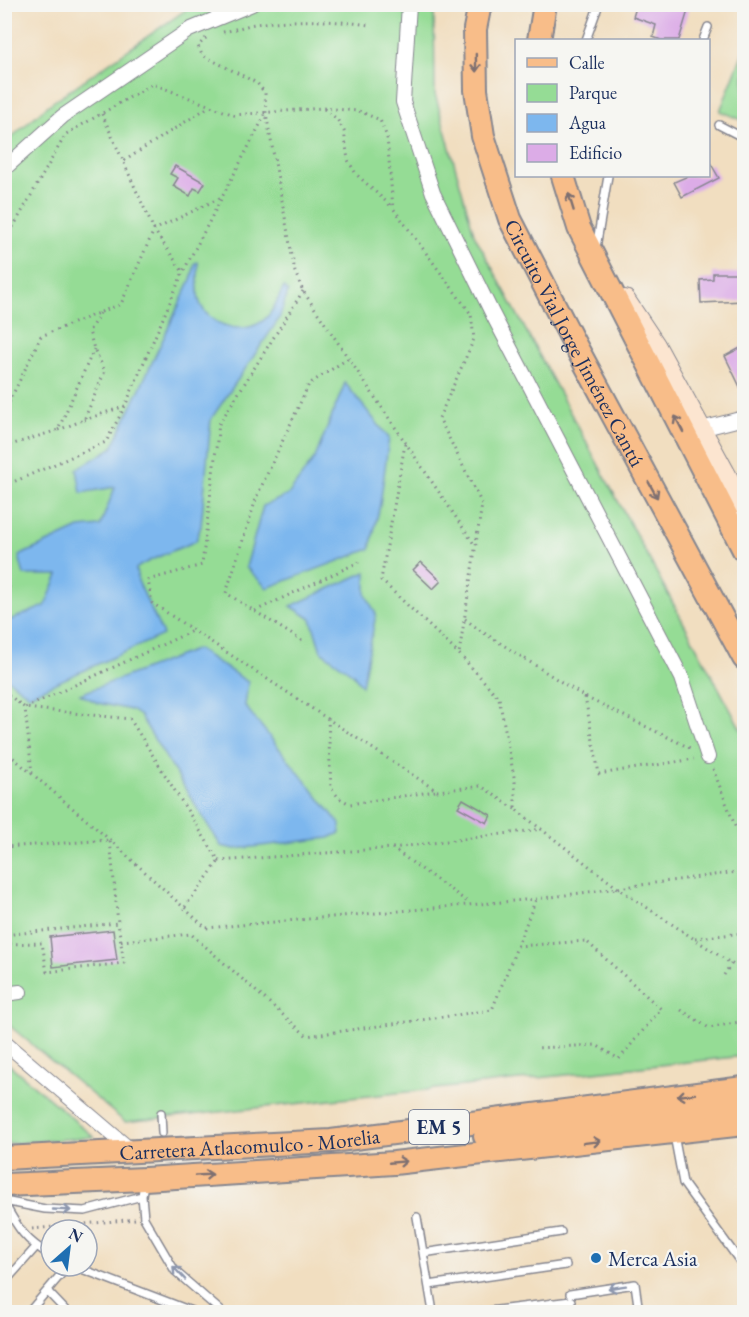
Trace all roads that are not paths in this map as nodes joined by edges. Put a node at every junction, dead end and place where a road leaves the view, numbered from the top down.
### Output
1 (252, 4) edge
2 (409, 4) edge
3 (480, 4) edge
4 (545, 4) edge
5 (598, 5) edge
6 (708, 27) dead end
7 (539, 39) edge
8 (586, 39) edge
9 (703, 39) edge
10 (719, 125) dead end
11 (744, 138) edge
12 (4, 169) edge
13 (563, 177) edge
14 (608, 177) edge
15 (579, 228) junction
16 (596, 253) junction
17 (744, 418) edge
18 (701, 429) junction
19 (744, 508) edge
20 (744, 550) edge
21 (744, 658) edge
22 (708, 757) road end
23 (20, 992) dead end
24 (4, 994) edge
25 (4, 1042) edge
26 (744, 1088) edge
27 (161, 1113) dead end
28 (740, 1113) edge
29 (674, 1132) junction
30 (162, 1133) dead end
31 (331, 1141) junction
32 (132, 1151) junction
33 (4, 1158) edge
34 (4, 1185) edge
35 (144, 1187) junction
36 (4, 1202) edge
37 (417, 1217) dead end
38 (561, 1232) dead end
39 (36, 1247) junction
40 (39, 1249) edge
41 (423, 1253) junction
42 (566, 1265) dead end
43 (744, 1267) edge
44 (99, 1276) edge
45 (59, 1278) edge
46 (4, 1282) edge
47 (429, 1285) junction
48 (48, 1292) junction
49 (552, 1303) junction
50 (29, 1312) edge
51 (67, 1312) edge
52 (194, 1312) edge
53 (222, 1312) edge
54 (433, 1312) edge
55 (481, 1312) edge
56 (493, 1312) edge
57 (543, 1312) edge
58 (639, 1312) edge

1 - 12 street
2 - 22 street
3 -> 21 main road, Circuito Vial Jorge Jiménez Cantú
4 - 7 main road
5 - 8 lane
6 - 9 lane
10 - 11 lane
15 -> 13 main road
14 - 16 lane
15 - 16 street
20 -> 15 main road
16 - 18 street
17 - 18 street
18 - 19 street
23 - 24 street
25 - 32 street
26 -> 31 main road, Carretera Atlacomulco - Morelia / EM 5
27 - 30 lane
28 - 29 main road, Carretera Atlacomulco - Morelia / EM 5
28 - 31 main road
35 -> 29 main road, Carretera Atlacomulco - Morelia / EM 5
29 - 43 lane
31 - 32 main road, Carretera Atlacomulco - Morelia / EM 5
32 - 33 main road, Carretera Atlacomulco - Morelia / EM 5
34 - 35 main road, Carretera Atlacomulco - Morelia / EM 5
36 -> 35 lane
53 -> 35 lane
36 - 39 lane
37 - 41 lane
38 - 41 lane
39 - 40 lane
39 - 46 lane
41 - 47 lane
42 - 47 lane
44 - 52 lane
45 - 48 lane
47 - 54 lane
48 - 50 lane
48 - 51 lane
49 - 56 lane
49 - 57 lane
58 -> 49 lane
55 - 56 lane

